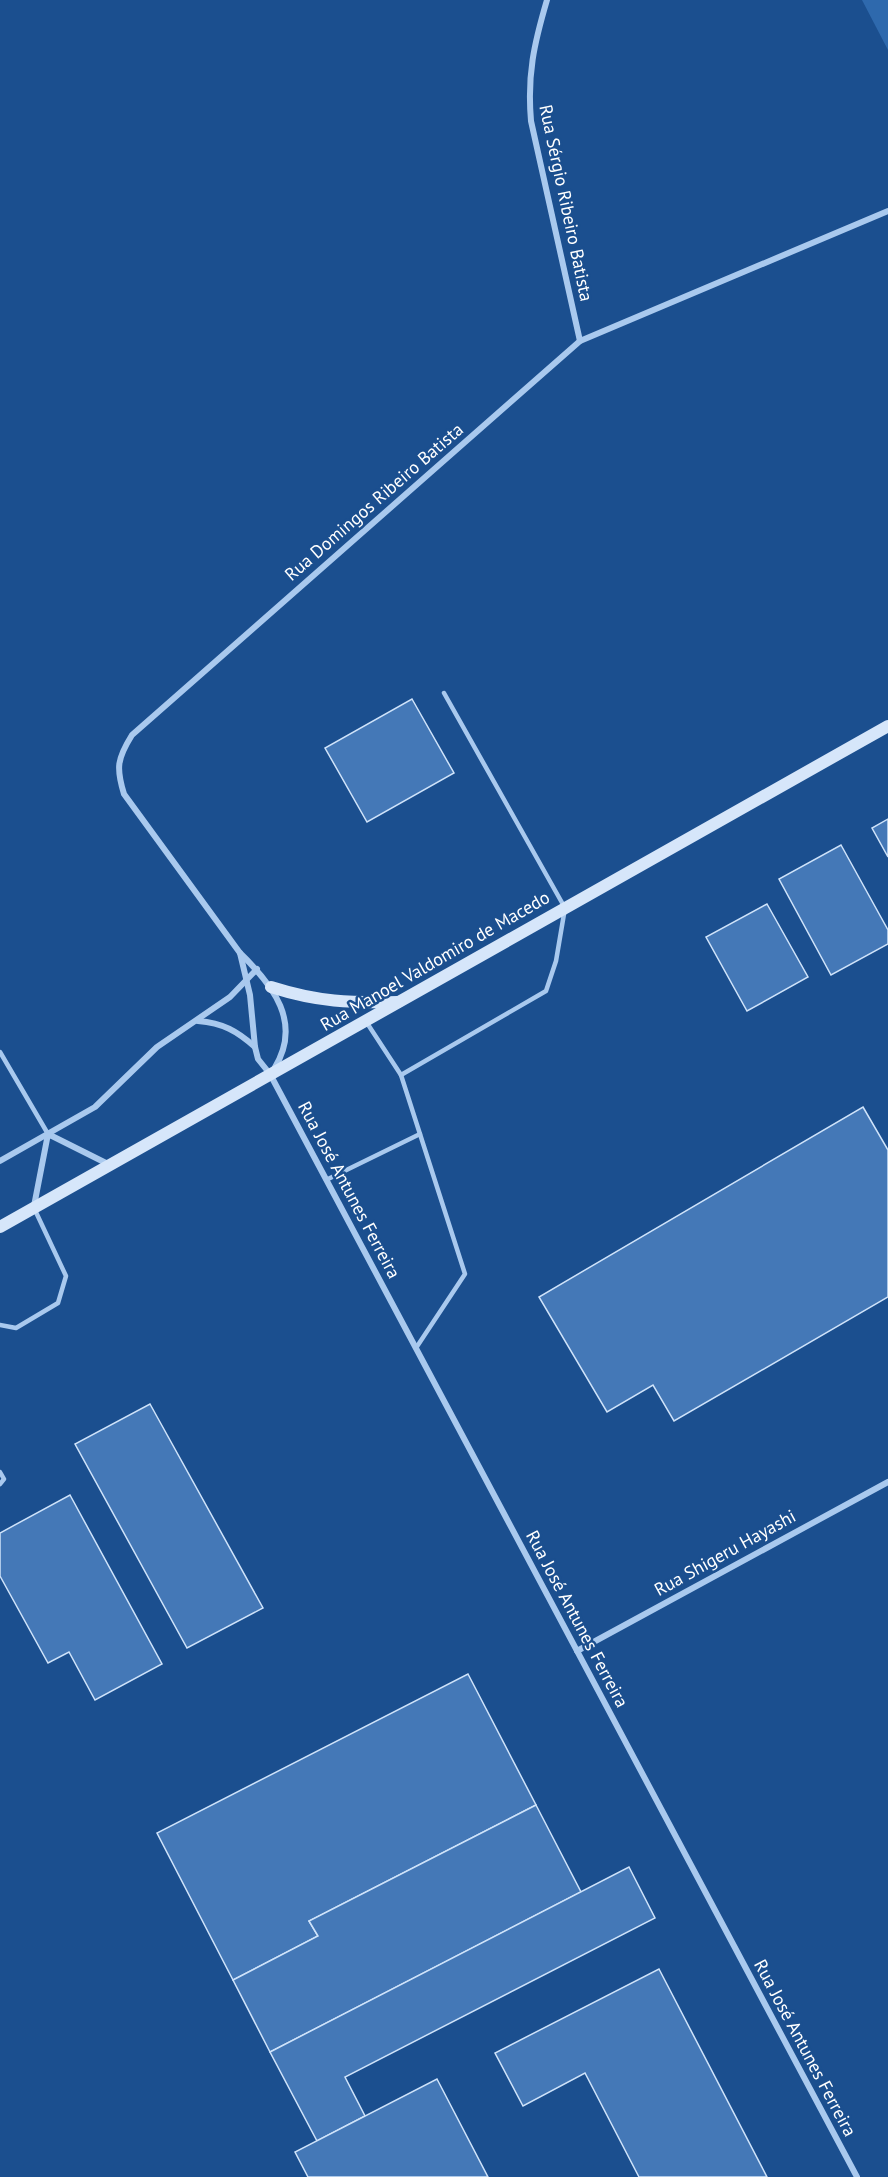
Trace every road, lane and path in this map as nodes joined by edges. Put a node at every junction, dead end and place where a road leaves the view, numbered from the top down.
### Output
1 (547, 0) edge
2 (888, 210) edge
3 (580, 342) junction
4 (444, 693) dead end
5 (888, 726) edge
6 (565, 908) junction
7 (240, 953) junction
8 (257, 969) junction
9 (248, 980) junction
10 (272, 987) junction
11 (399, 1002) junction
12 (198, 1021) junction
13 (366, 1021) junction
14 (255, 1047) junction
15 (0, 1053) edge
16 (270, 1074) junction
17 (401, 1075) junction
18 (48, 1134) junction
19 (420, 1134) junction
20 (0, 1161) edge
21 (111, 1165) junction
22 (326, 1180) junction
23 (34, 1208) junction
24 (0, 1227) edge
25 (0, 1325) edge
26 (416, 1348) junction
27 (0, 1472) edge
28 (888, 1482) edge
29 (0, 1484) edge
30 (577, 1651) junction
31 (857, 2177) edge

1 - 3 street, Rua Sérgio Ribeiro Batista
2 - 3 street, Rua Domingos Ribeiro Batista
3 - 7 street, Rua Domingos Ribeiro Batista
4 - 6 lane
5 - 6 main road, Rua Manoel Valdomiro de Macedo
6 - 11 main road, Rua Manoel Valdomiro de Macedo
6 - 17 lane
7 - 8 street, Rua Domingos Ribeiro Batista
7 - 9 street, Rua Domingos Ribeiro Batista
8 - 9 street
8 - 10 street, Rua Domingos Ribeiro Batista
9 - 12 street
9 - 14 street, Rua Domingos Ribeiro Batista
10 - 11 main road
10 - 16 street, Rua Domingos Ribeiro Batista
11 - 13 main road, Rua Manoel Valdomiro de Macedo
12 - 14 street
12 - 18 street
13 - 16 main road, Rua Manoel Valdomiro de Macedo
13 - 17 lane
14 - 16 street, Rua Domingos Ribeiro Batista
15 - 18 lane
16 - 21 main road, Rua Manoel Valdomiro de Macedo
16 - 22 street, Rua José Antunes Ferreira
17 - 19 lane
18 - 20 street
18 - 21 street
18 - 23 street
19 - 22 lane
19 - 26 lane
21 - 23 main road, Rua Manoel Valdomiro de Macedo
22 - 26 street, Rua José Antunes Ferreira
23 - 24 main road, Rua Manoel Valdomiro de Macedo
23 - 25 lane
26 - 30 street, Rua José Antunes Ferreira
27 - 29 lane
28 - 30 street, Rua Shigeru Hayashi
30 - 31 street, Rua José Antunes Ferreira

